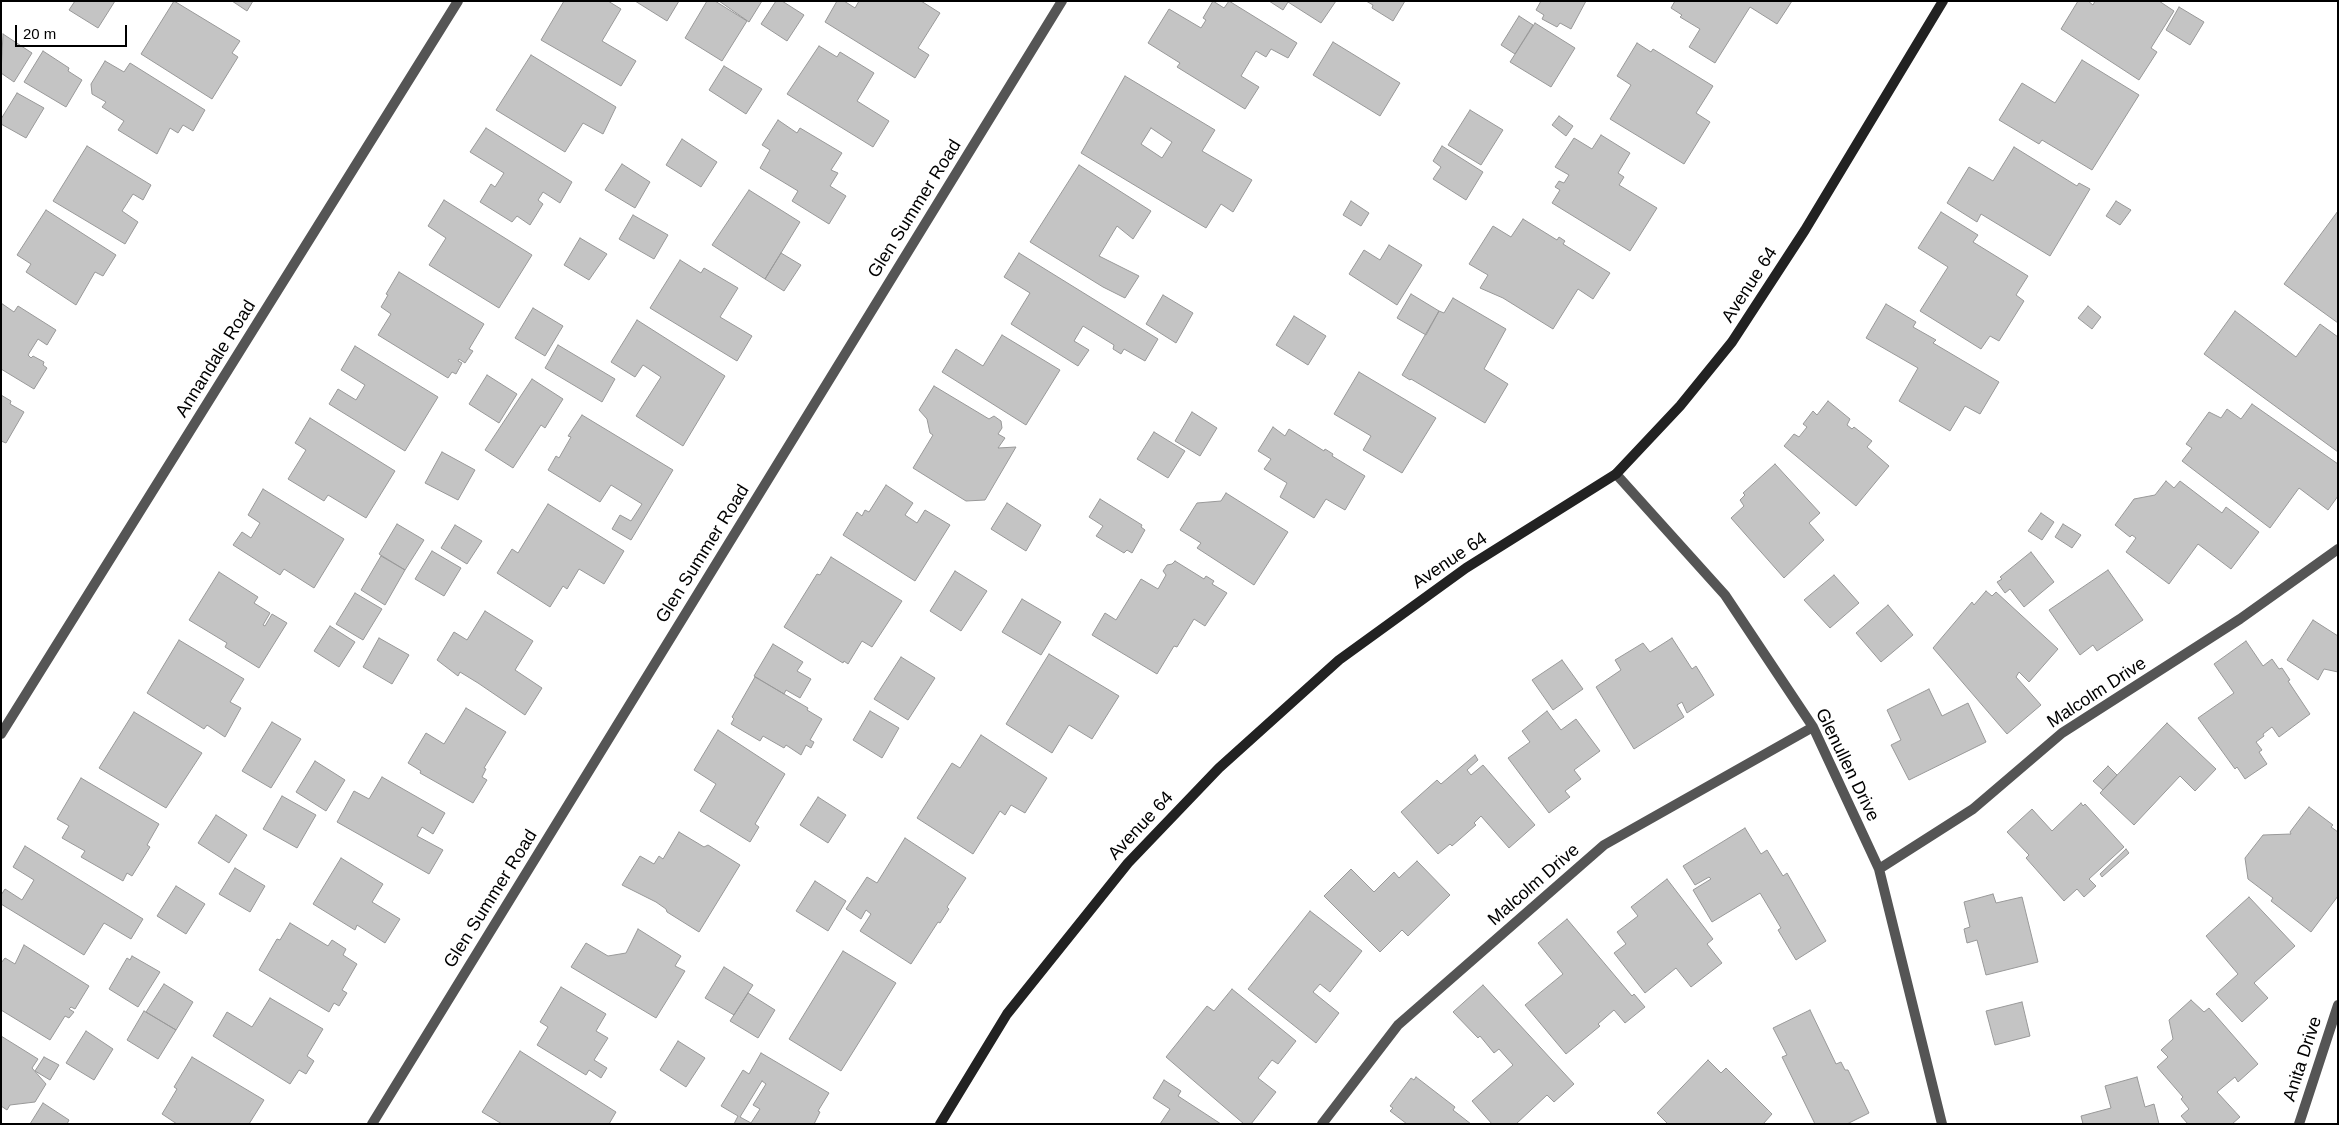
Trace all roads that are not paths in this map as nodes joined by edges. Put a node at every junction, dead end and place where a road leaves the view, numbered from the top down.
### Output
1 (458, 1) edge
2 (1062, 1) edge
3 (1943, 1) edge
4 (1616, 474) junction
5 (2338, 549) edge
6 (1813, 727) junction
7 (1, 734) edge
8 (1879, 869) junction
9 (2338, 1005) edge
10 (372, 1124) edge
11 (940, 1124) edge
12 (1322, 1124) edge
13 (1942, 1124) edge
14 (2299, 1124) edge

1 - 7 street, Annandale Road
2 - 10 street, Glen Summer Road
3 - 4 street, Avenue 64
4 - 6 street, Glenullen Drive
4 - 11 street, Avenue 64
5 - 8 street, Malcolm Drive
6 - 8 street, Glenullen Drive
6 - 12 street, Malcolm Drive
8 - 13 street, Glenullen Drive
9 - 14 street, Anita Drive

